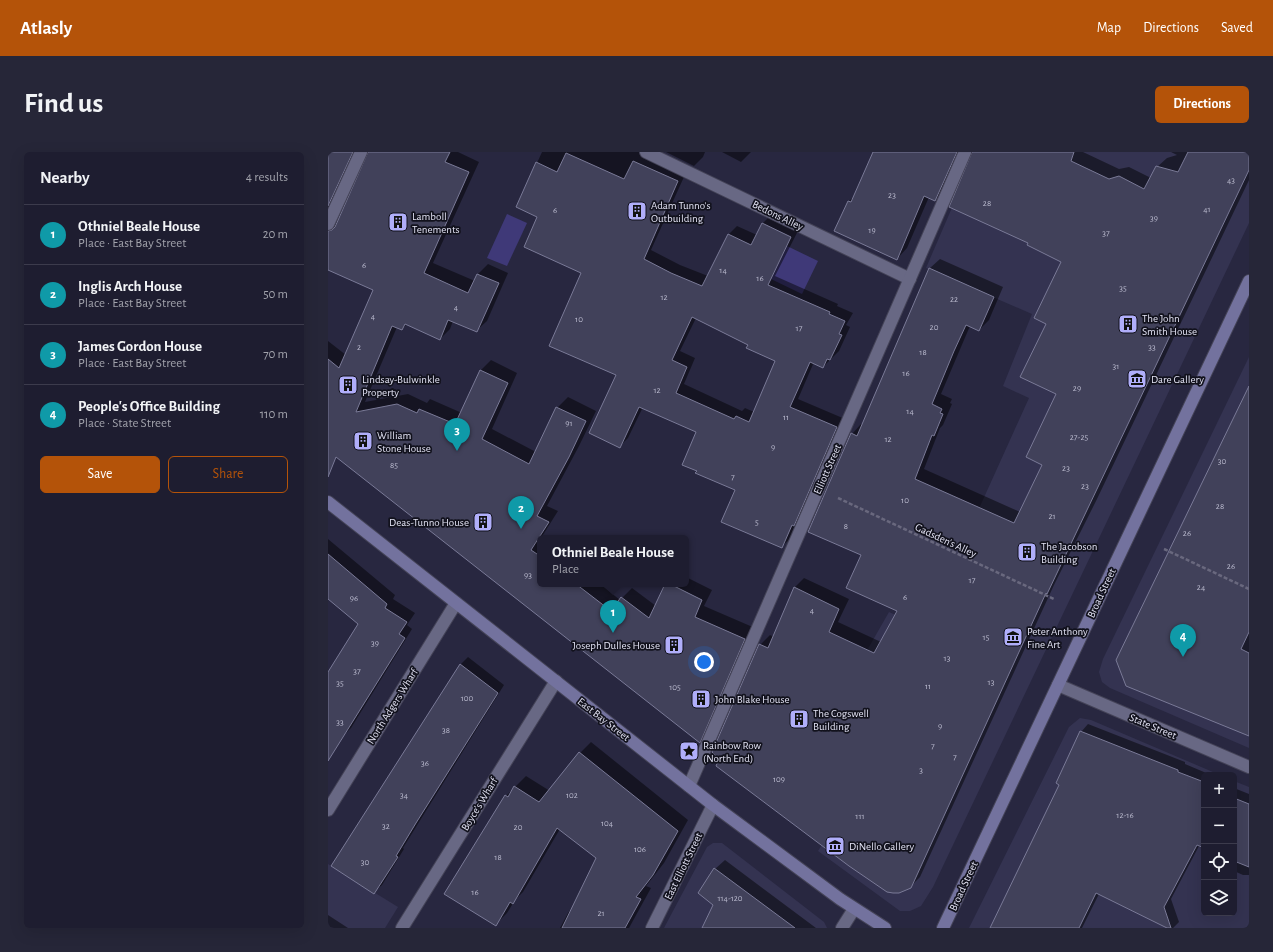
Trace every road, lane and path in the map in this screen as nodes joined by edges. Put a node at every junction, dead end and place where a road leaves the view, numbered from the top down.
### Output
1 (361, 152) edge
2 (646, 152) edge
3 (965, 152) edge
4 (328, 224) edge
5 (910, 279) junction
6 (1249, 281) edge
7 (838, 498) dead end
8 (328, 502) edge
9 (1164, 549) dead end
10 (1249, 589) edge
11 (1054, 599) dead end
12 (456, 603) junction
13 (556, 681) junction
14 (1058, 685) junction
15 (1249, 767) edge
16 (689, 786) junction
17 (713, 805) junction
18 (328, 810) edge
19 (854, 909) junction
20 (402, 928) edge
21 (652, 928) edge
22 (842, 928) edge
23 (885, 928) edge
24 (943, 928) edge

1 - 4 street
2 - 5 street, Bedons Alley
3 - 5 street, Elliott Street
5 - 16 street, Elliott Street
6 - 14 street, Broad Street
7 - 11 path, Gadsden's Alley
8 - 12 street, East Bay Street
9 - 10 path
12 - 13 street, East Bay Street
12 - 18 street, North Adgers Wharf
13 - 16 street, East Bay Street
13 - 20 street, Boyce's Wharf
14 - 15 street, State Street
14 - 24 street, Broad Street
16 - 17 street, East Bay Street
17 - 19 street, East Bay Street
17 - 21 street, East Elliott Street
19 - 22 street
19 - 23 street, East Bay Street

